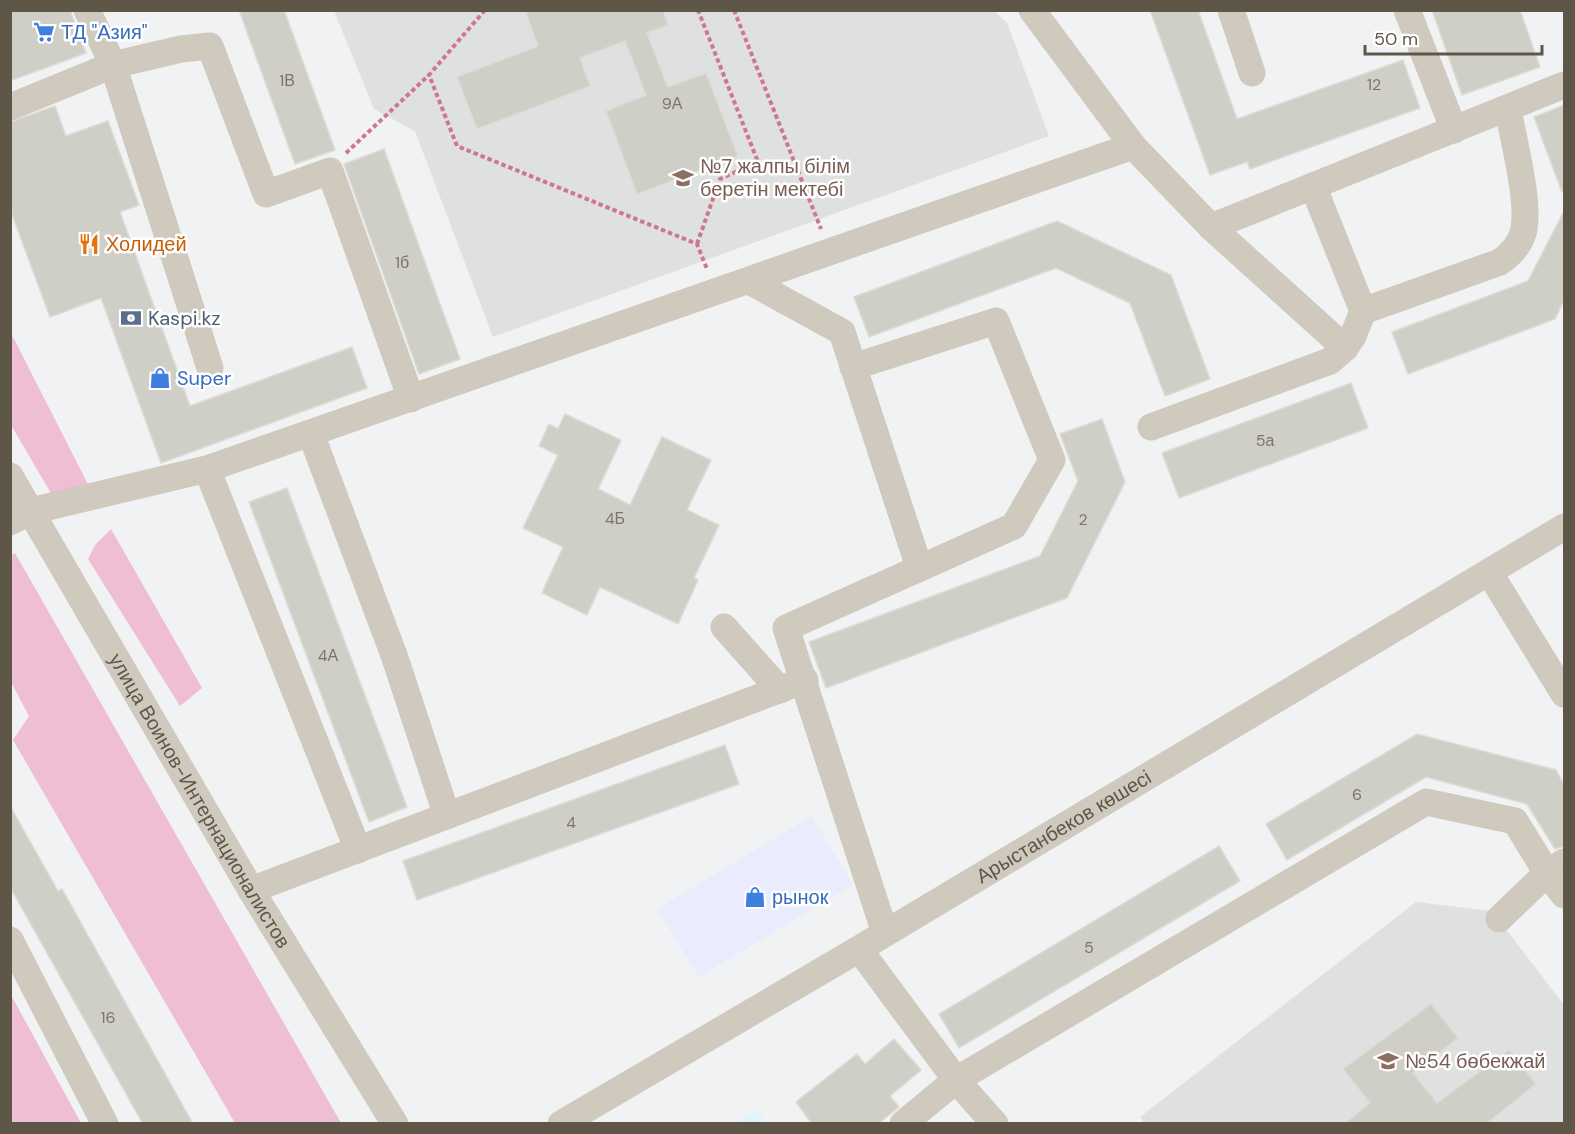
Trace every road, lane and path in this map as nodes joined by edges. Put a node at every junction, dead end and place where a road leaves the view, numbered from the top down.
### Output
1 (87, 10) edge
2 (485, 10) edge
3 (698, 10) edge
4 (734, 10) edge
5 (1032, 10) edge
6 (1231, 10) edge
7 (1407, 10) edge
8 (113, 65) junction
9 (1252, 73) dead end
10 (429, 75) junction
11 (1564, 85) edge
12 (10, 107) edge
13 (1508, 108) junction
14 (1454, 130) junction
15 (1133, 146) junction
16 (330, 171) junction
17 (1313, 186) junction
18 (1211, 227) junction
19 (697, 244) junction
20 (830, 252) junction
21 (749, 281) junction
22 (716, 292) junction
23 (1363, 311) junction
24 (1345, 348) junction
25 (853, 367) junction
26 (210, 368) dead end
27 (411, 399) junction
28 (1151, 427) dead end
29 (311, 434) junction
30 (207, 469) junction
31 (10, 476) edge
32 (21, 517) edge
33 (1564, 527) edge
34 (919, 567) junction
35 (1489, 572) junction
36 (724, 627) dead end
37 (805, 680) junction
38 (780, 690) junction
39 (1564, 694) edge
40 (447, 816) junction
41 (358, 850) junction
42 (1556, 868) edge
43 (251, 890) junction
44 (1564, 895) edge
45 (1499, 919) dead end
46 (885, 933) junction
47 (10, 940) edge
48 (859, 949) junction
49 (956, 1080) junction
50 (105, 1124) edge
51 (395, 1124) edge
52 (561, 1124) edge
53 (903, 1124) edge
54 (995, 1124) edge

1 - 8 street
2 - 10 path
3 - 19 path
4 - 20 path
5 - 15 street
6 - 9 street
7 - 14 street
8 - 12 street
8 - 16 street
8 - 26 street
10 - 16 path
10 - 19 path
11 - 13 street
13 - 14 street
13 - 23 street
14 - 17 street
15 - 18 street
15 - 20 street
16 - 27 street
17 - 18 street
17 - 23 street
18 - 24 street
19 - 22 path
20 - 21 street
21 - 22 street
21 - 25 street
22 - 27 street
23 - 24 street
24 - 28 street
25 - 34 street
25 - 34 street
27 - 29 street
29 - 30 street
29 - 40 street
30 - 32 street
30 - 41 street
31 - 32 street, улица Воинов-Интернационалистов
32 - 43 street, улица Воинов-Интернационалистов
33 - 35 street, Арыстанбеков көшесі
34 - 37 street
35 - 39 street
35 - 46 street, Арыстанбеков көшесі
36 - 38 street
37 - 38 street
37 - 46 street
38 - 40 street
40 - 41 street
41 - 43 street
42 - 44 street
42 - 45 street
42 - 49 street
43 - 51 street, улица Воинов-Интернационалистов
46 - 48 street, Арыстанбеков көшесі
47 - 50 street
48 - 49 street
48 - 52 street, Арыстанбеков көшесі
49 - 53 street
49 - 54 street

